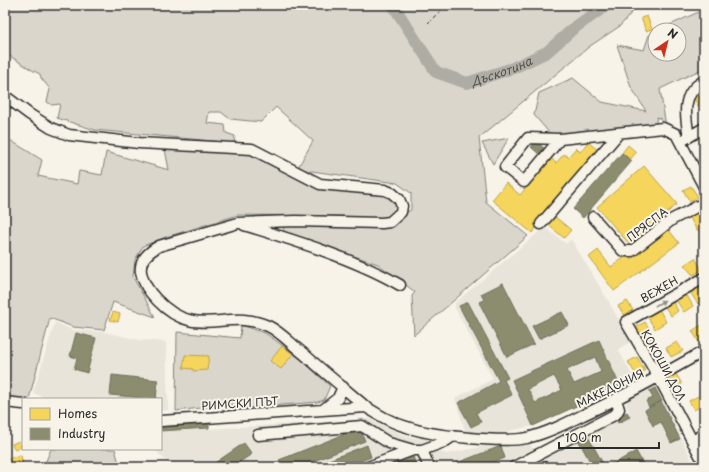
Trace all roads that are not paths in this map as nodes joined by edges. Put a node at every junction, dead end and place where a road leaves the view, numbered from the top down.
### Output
1 (704, 81) edge
2 (5, 96) edge
3 (704, 128) edge
4 (619, 133) junction
5 (689, 137) junction
6 (560, 139) junction
7 (680, 142) junction
8 (704, 187) edge
9 (704, 203) edge
10 (593, 217) dead end
11 (238, 223) junction
12 (541, 224) dead end
13 (704, 278) edge
14 (400, 286) dead end
15 (626, 322) joint
16 (704, 351) edge
17 (659, 378) junction
18 (343, 387) junction
19 (616, 400) junction
20 (5, 402) edge
21 (22, 404) edge
22 (366, 407) junction
23 (321, 410) junction
24 (162, 421) edge
25 (704, 432) edge
26 (258, 435) dead end
27 (453, 436) junction
28 (694, 443) junction
29 (418, 450) junction
30 (704, 463) edge
31 (527, 464) edge
32 (368, 467) edge
33 (429, 467) edge
34 (514, 467) edge

1 - 5 street
2 - 11 street, МАКЕДОНИЯ
3 - 5 street
4 - 6 street
4 - 7 street
4 - 12 street
5 - 7 street
6 - 6 street
7 - 8 street
9 - 10 street, ПРЯСПА
11 - 14 street
11 - 18 street, МАКЕДОНИЯ
15 -> 13 street, ВЕЖЕН
15 - 17 street, КОКОШИ ДОЛ
16 - 17 street, МАКЕДОНИЯ
17 - 19 street, МАКЕДОНИЯ
17 - 28 street, КОКОШИ ДОЛ
18 - 22 street, МАКЕДОНИЯ
18 - 23 street
19 - 27 street, МАКЕДОНИЯ
19 - 31 street
20 - 21 street
22 - 23 street, РИМСКИ ПЪТ
22 - 27 street, МАКЕДОНИЯ
23 - 24 street, РИМСКИ ПЪТ
25 - 28 street
26 - 29 street
27 - 29 street
28 - 30 street, КОКОШИ ДОЛ
29 - 32 street
29 - 33 street
31 - 34 street

